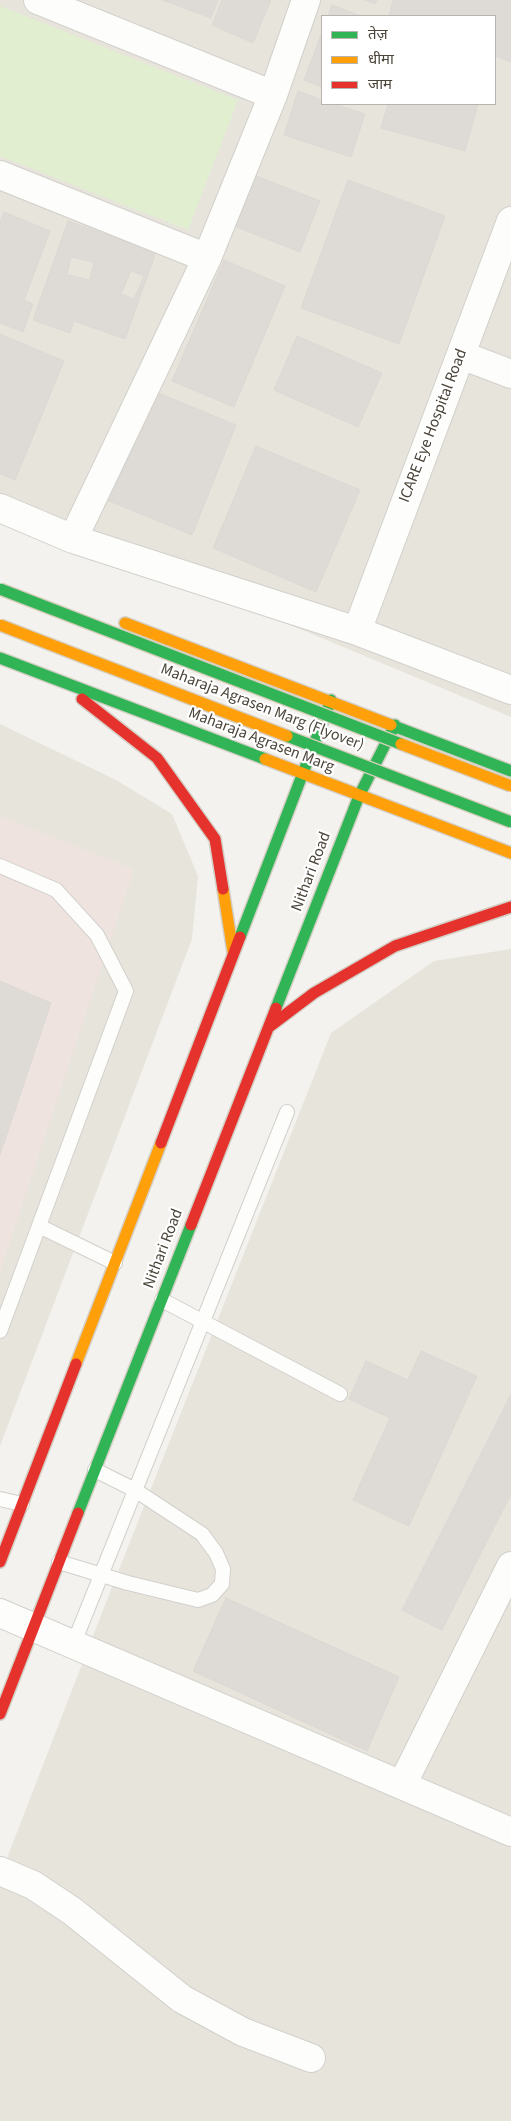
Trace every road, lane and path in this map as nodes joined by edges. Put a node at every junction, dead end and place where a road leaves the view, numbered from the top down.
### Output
1 (38, 0) edge
2 (306, 0) edge
3 (273, 95) junction
4 (0, 175) edge
5 (511, 221) edge
6 (208, 258) junction
7 (461, 355) junction
8 (511, 374) edge
9 (0, 508) edge
10 (73, 539) junction
11 (0, 589) edge
12 (110, 617) dead end
13 (0, 625) edge
14 (357, 631) junction
15 (0, 658) edge
16 (61, 682) junction
17 (511, 690) edge
18 (331, 700) junction
19 (395, 725) junction
20 (511, 770) edge
21 (302, 774) junction
22 (511, 786) edge
23 (359, 796) junction
24 (511, 822) edge
25 (511, 853) edge
26 (0, 866) edge
27 (511, 907) edge
28 (233, 953) junction
29 (268, 1027) junction
30 (287, 1112) dead end
31 (39, 1226) junction
32 (115, 1263) junction
33 (162, 1300) junction
34 (202, 1322) junction
35 (0, 1331) edge
36 (340, 1394) dead end
37 (95, 1470) junction
38 (135, 1490) junction
39 (0, 1499) edge
40 (22, 1504) junction
41 (0, 1562) edge
42 (59, 1562) junction
43 (511, 1566) edge
44 (101, 1575) junction
45 (0, 1613) edge
46 (34, 1628) junction
47 (73, 1645) junction
48 (0, 1714) edge
49 (402, 1785) junction
50 (511, 1832) edge
51 (0, 1871) edge
52 (311, 2058) dead end

1 - 3 street
2 - 3 street
3 - 6 street
4 - 6 street
5 - 7 street, ICARE Eye Hospital Road
6 - 10 street
7 - 8 street
7 - 14 street, ICARE Eye Hospital Road
9 - 10 street
10 - 14 street
11 - 22 main road, Maharaja Agrasen Marg (Flyover), bridge
12 - 18 main road
13 - 24 main road, Maharaja Agrasen Marg (Flyover), bridge
14 - 17 street
15 - 16 main road, Maharaja Agrasen Marg
16 - 21 main road, Maharaja Agrasen Marg
16 - 28 main road
18 - 19 main road
18 - 21 main road
19 - 20 main road
19 - 23 main road, Nithari Road
21 - 23 main road, Maharaja Agrasen Marg
21 - 28 main road
23 - 25 main road, Maharaja Agrasen Marg
23 - 29 main road, Nithari Road
26 - 31 lane
27 - 29 main road
28 - 32 main road
29 - 33 main road, Nithari Road
30 - 34 lane
31 - 32 lane
31 - 35 lane
32 - 40 main road
33 - 34 lane
33 - 37 main road, Nithari Road
34 - 36 lane
34 - 38 lane
37 - 38 lane
37 - 42 main road, Nithari Road
38 - 44 lane
38 - 44 lane
39 - 40 lane
40 - 41 main road
42 - 44 lane
42 - 46 main road, Nithari Road
43 - 49 street
44 - 47 lane
45 - 46 street
46 - 47 street
46 - 48 main road, Nithari Road
47 - 49 street
49 - 50 street
51 - 52 street

